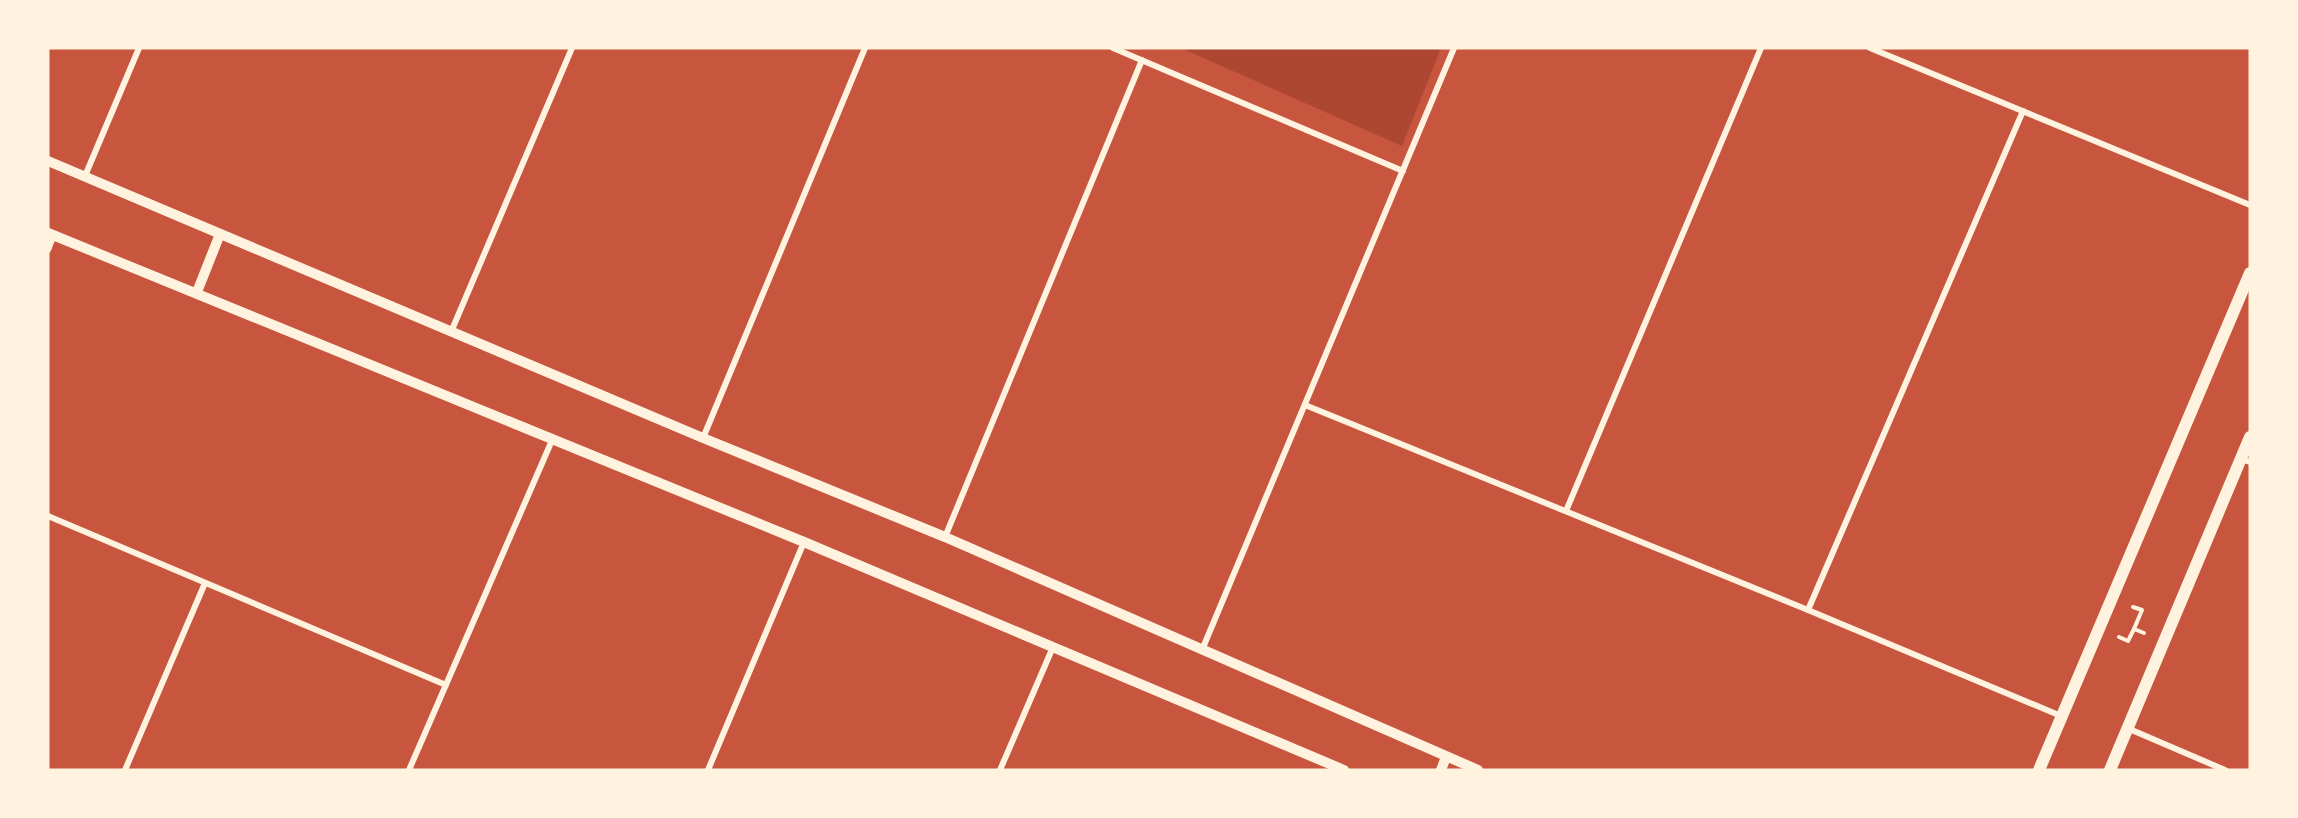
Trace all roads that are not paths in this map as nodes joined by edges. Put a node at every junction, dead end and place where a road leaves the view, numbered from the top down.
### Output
1 (139, 48) edge
2 (572, 48) edge
3 (865, 48) edge
4 (1113, 48) edge
5 (1454, 48) edge
6 (1761, 48) edge
7 (1870, 48) edge
8 (1892, 48) edge
9 (1888, 56) junction
10 (1143, 60) junction
11 (2023, 111) junction
12 (48, 161) edge
13 (1403, 171) junction
14 (85, 176) junction
15 (2250, 205) edge
16 (51, 234) edge
17 (220, 234) junction
18 (48, 250) edge
19 (2250, 273) edge
20 (197, 292) junction
21 (451, 332) junction
22 (1305, 405) junction
23 (2250, 437) edge
24 (553, 438) junction
25 (703, 438) junction
26 (2246, 460) edge
27 (1566, 511) junction
28 (48, 516) edge
29 (945, 537) junction
30 (804, 542) junction
31 (205, 583) junction
32 (1808, 610) junction
33 (1053, 647) junction
34 (1202, 650) junction
35 (446, 685) junction
36 (2061, 716) junction
37 (2127, 729) junction
38 (1446, 757) junction
39 (125, 770) edge
40 (409, 770) edge
41 (708, 770) edge
42 (1000, 770) edge
43 (1344, 770) edge
44 (1441, 770) edge
45 (1478, 770) edge
46 (2039, 770) edge
47 (2110, 770) edge
48 (2225, 770) edge

1 - 14 street
2 - 21 street
3 - 25 street
4 - 10 street
5 - 13 street
6 - 27 street
7 - 9 street
8 - 9 street
9 - 11 street
10 - 13 street
10 - 29 street
11 - 15 street
11 - 32 street
12 - 14 street
13 - 22 street
14 - 17 street
16 - 18 street
16 - 20 street
17 - 20 street
17 - 21 street
19 - 36 main road
20 - 24 street
21 - 25 street
22 - 27 street
22 - 34 street
23 - 26 main road
24 - 30 street
24 - 35 street
25 - 29 street
26 - 37 main road
27 - 32 street
28 - 31 street
29 - 34 street
30 - 33 street
30 - 41 street
31 - 35 street
31 - 39 street
32 - 36 street
33 - 42 street
33 - 43 street
34 - 38 street
35 - 40 street
36 - 46 main road
37 - 47 main road
37 - 48 street
38 - 44 street
38 - 45 street

